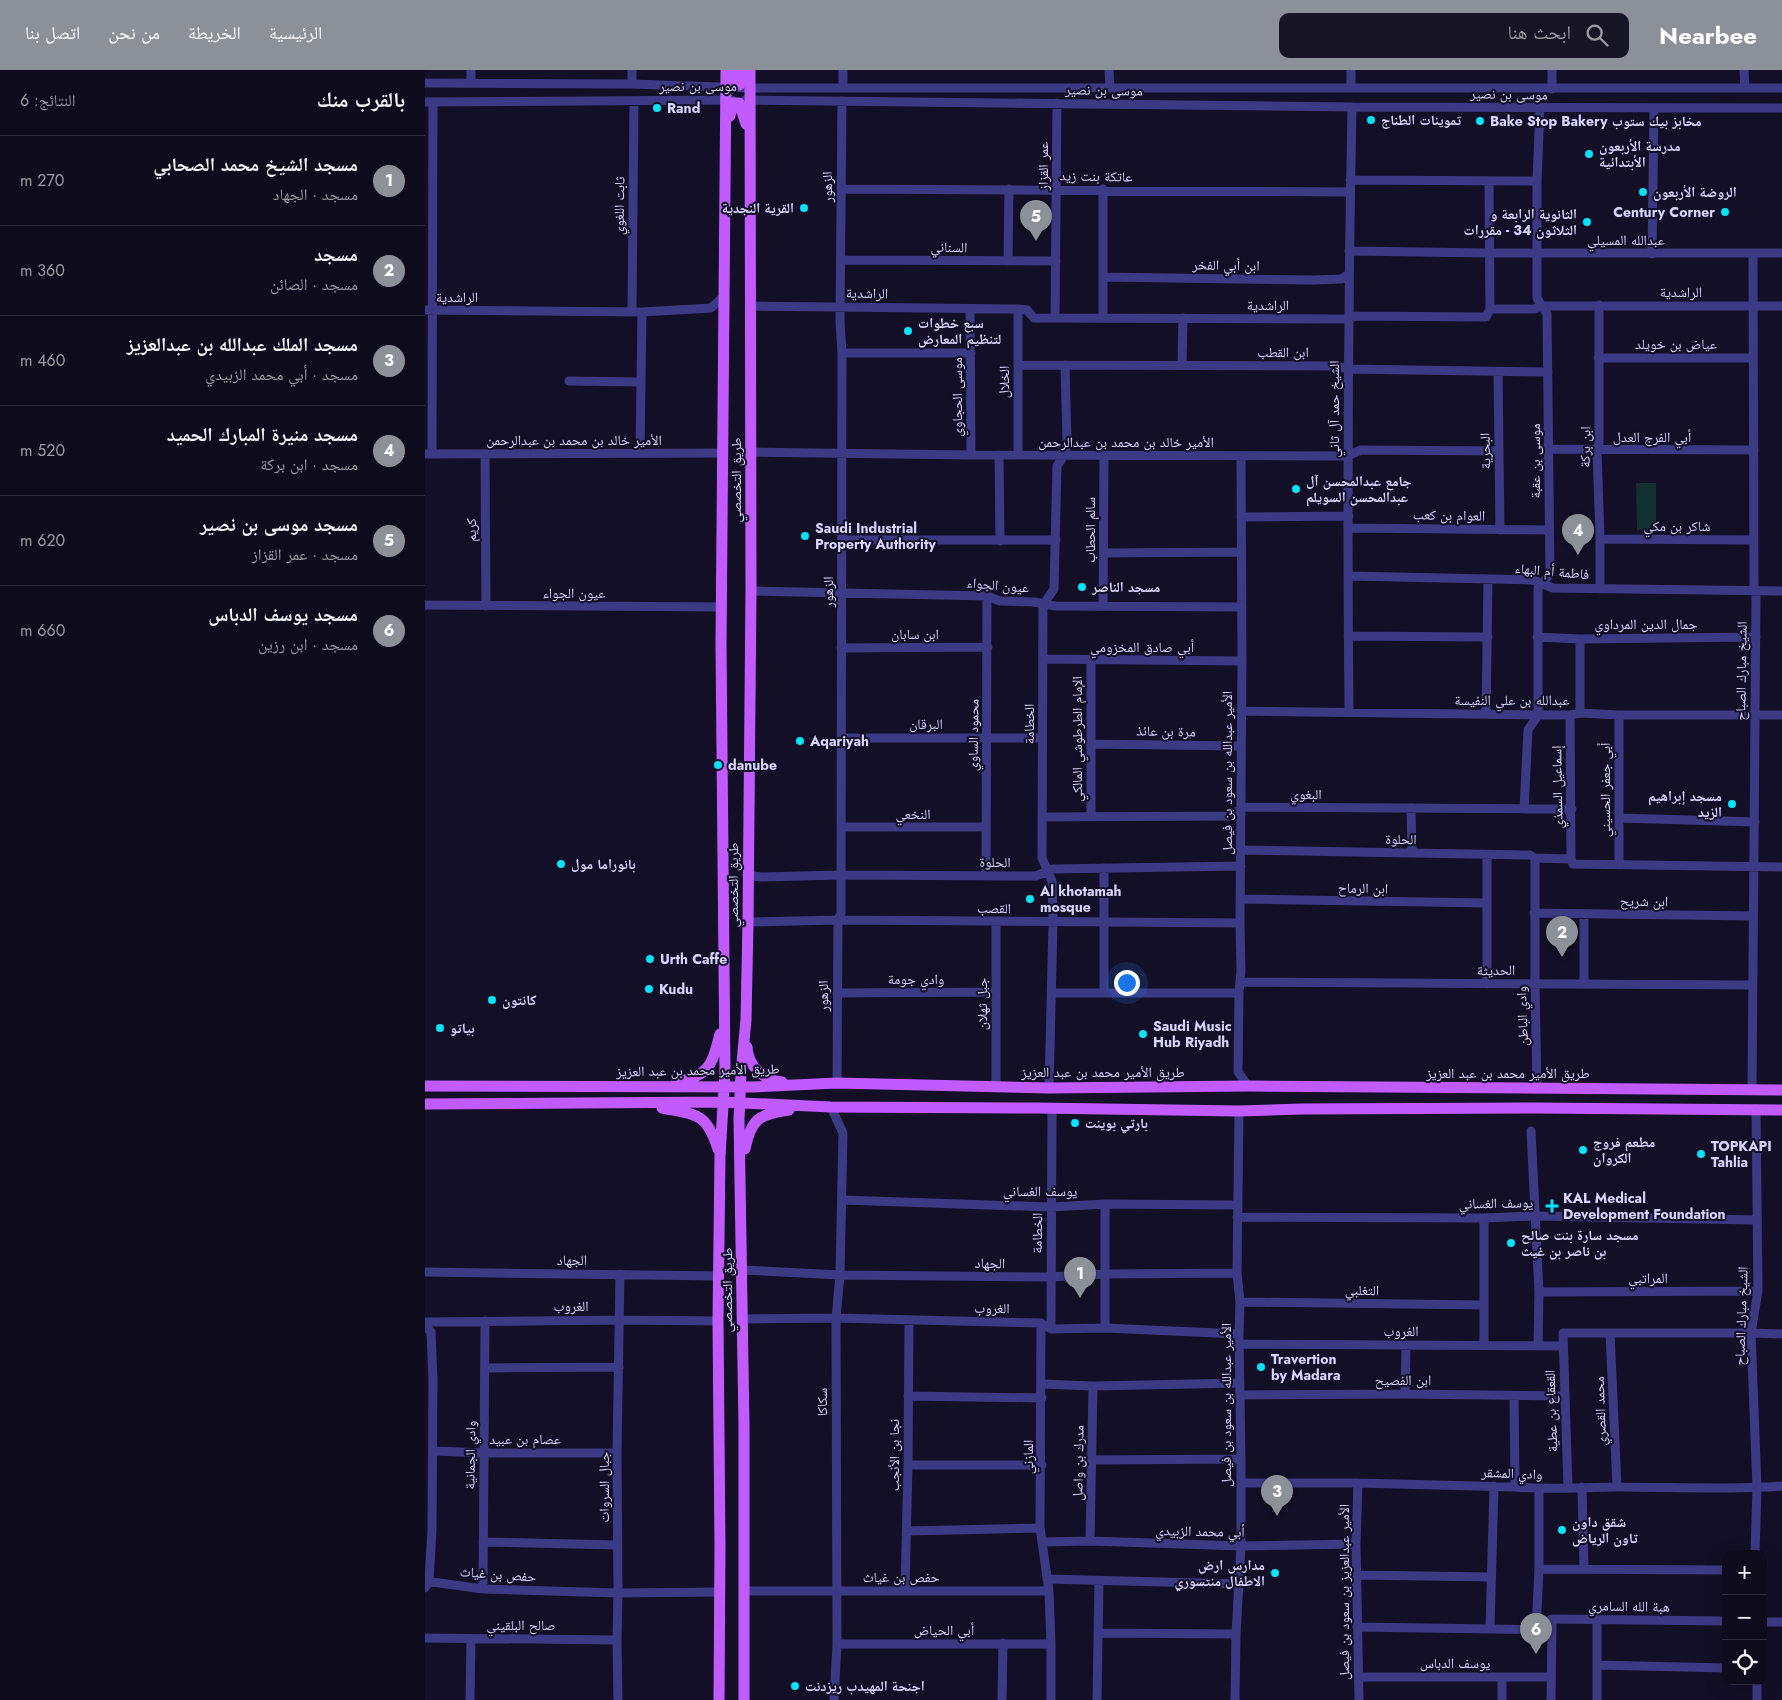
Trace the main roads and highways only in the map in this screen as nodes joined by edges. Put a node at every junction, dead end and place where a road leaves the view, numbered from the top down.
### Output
1 (726, 70) edge
2 (734, 70) edge
3 (742, 70) edge
4 (749, 70) edge
5 (749, 132) junction
6 (727, 133) junction
7 (746, 1020) junction
8 (723, 1023) junction
9 (725, 1054) junction
10 (742, 1058) junction
11 (798, 1084) junction
12 (425, 1086) edge
13 (638, 1086) junction
14 (740, 1086) junction
15 (723, 1087) junction
16 (1780, 1090) edge
17 (723, 1102) junction
18 (740, 1102) junction
19 (425, 1104) edge
20 (641, 1104) junction
21 (794, 1105) junction
22 (811, 1107) junction
23 (1782, 1110) edge
24 (720, 1156) junction
25 (741, 1173) junction
26 (719, 1700) edge
27 (743, 1700) edge

1 - 6 main road, طريق التخصصي
2 - 3 main road
4 - 5 main road, طريق التخصصي
5 - 6 main road
5 - 7 main road, طريق التخصصي
6 - 8 main road, طريق التخصصي
7 - 10 main road, طريق التخصصي
7 - 11 main road
8 - 9 main road, طريق التخصصي
8 - 13 main road
9 - 10 main road
9 - 15 main road, طريق التخصصي
10 - 14 main road, طريق التخصصي
11 - 14 main road, طريق الأمير محمد بن عبد العزيز
11 - 16 main road, طريق الأمير محمد بن عبد العزيز
11 - 21 main road
12 - 13 main road, طريق الأمير محمد بن عبد العزيز
13 - 15 main road, طريق الأمير محمد بن عبد العزيز
14 - 15 main road, طريق الأمير محمد بن عبد العزيز
14 - 18 main road, طريق التخصصي
15 - 17 main road, طريق التخصصي
17 - 18 main road
17 - 20 main road
17 - 24 main road, طريق التخصصي
18 - 21 main road
18 - 25 main road, طريق التخصصي
19 - 20 main road
20 - 24 main road
21 - 22 main road
22 - 23 main road
22 - 25 main road
24 - 26 main road, طريق التخصصي
25 - 27 main road, طريق التخصصي

